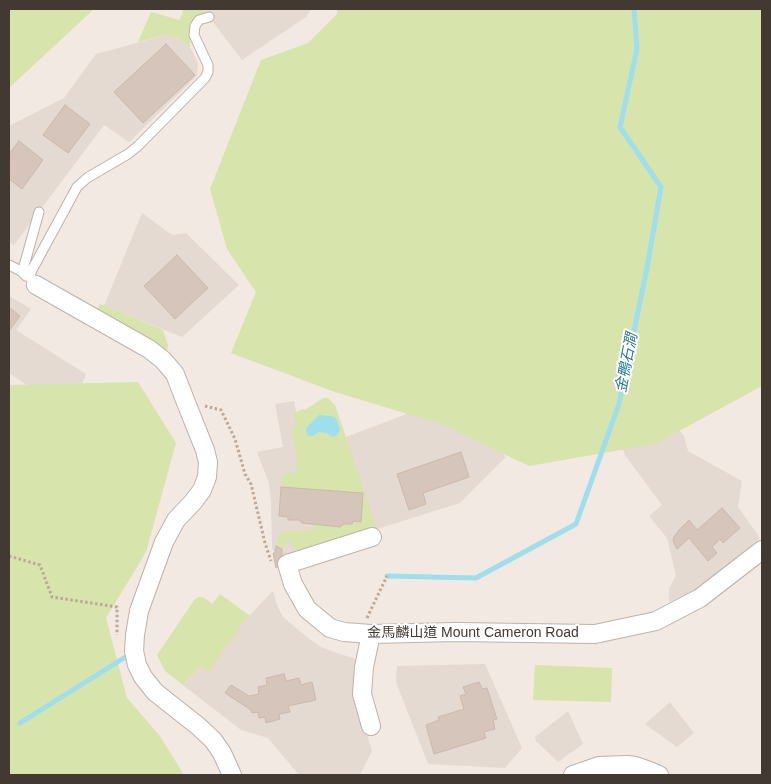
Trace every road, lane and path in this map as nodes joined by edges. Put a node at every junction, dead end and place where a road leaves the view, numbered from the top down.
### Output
1 (210, 17) dead end
2 (39, 212) dead end
3 (9, 265) edge
4 (36, 285) junction
5 (186, 400) junction
6 (372, 537) dead end
7 (762, 550) edge
8 (9, 556) edge
9 (271, 561) dead end
10 (387, 576) dead end
11 (365, 634) junction
12 (135, 635) junction
13 (371, 726) dead end
14 (232, 775) edge
15 (573, 775) edge
16 (659, 775) edge

1 - 4 lane
2 - 4 lane
3 - 4 lane
4 - 5 street
5 - 9 path
5 - 12 street
6 - 11 street, 金馬麟山道 Mount Cameron Road
7 - 11 street, 金馬麟山道 Mount Cameron Road
8 - 12 path
10 - 11 path
11 - 13 street
12 - 14 street
15 - 16 street

